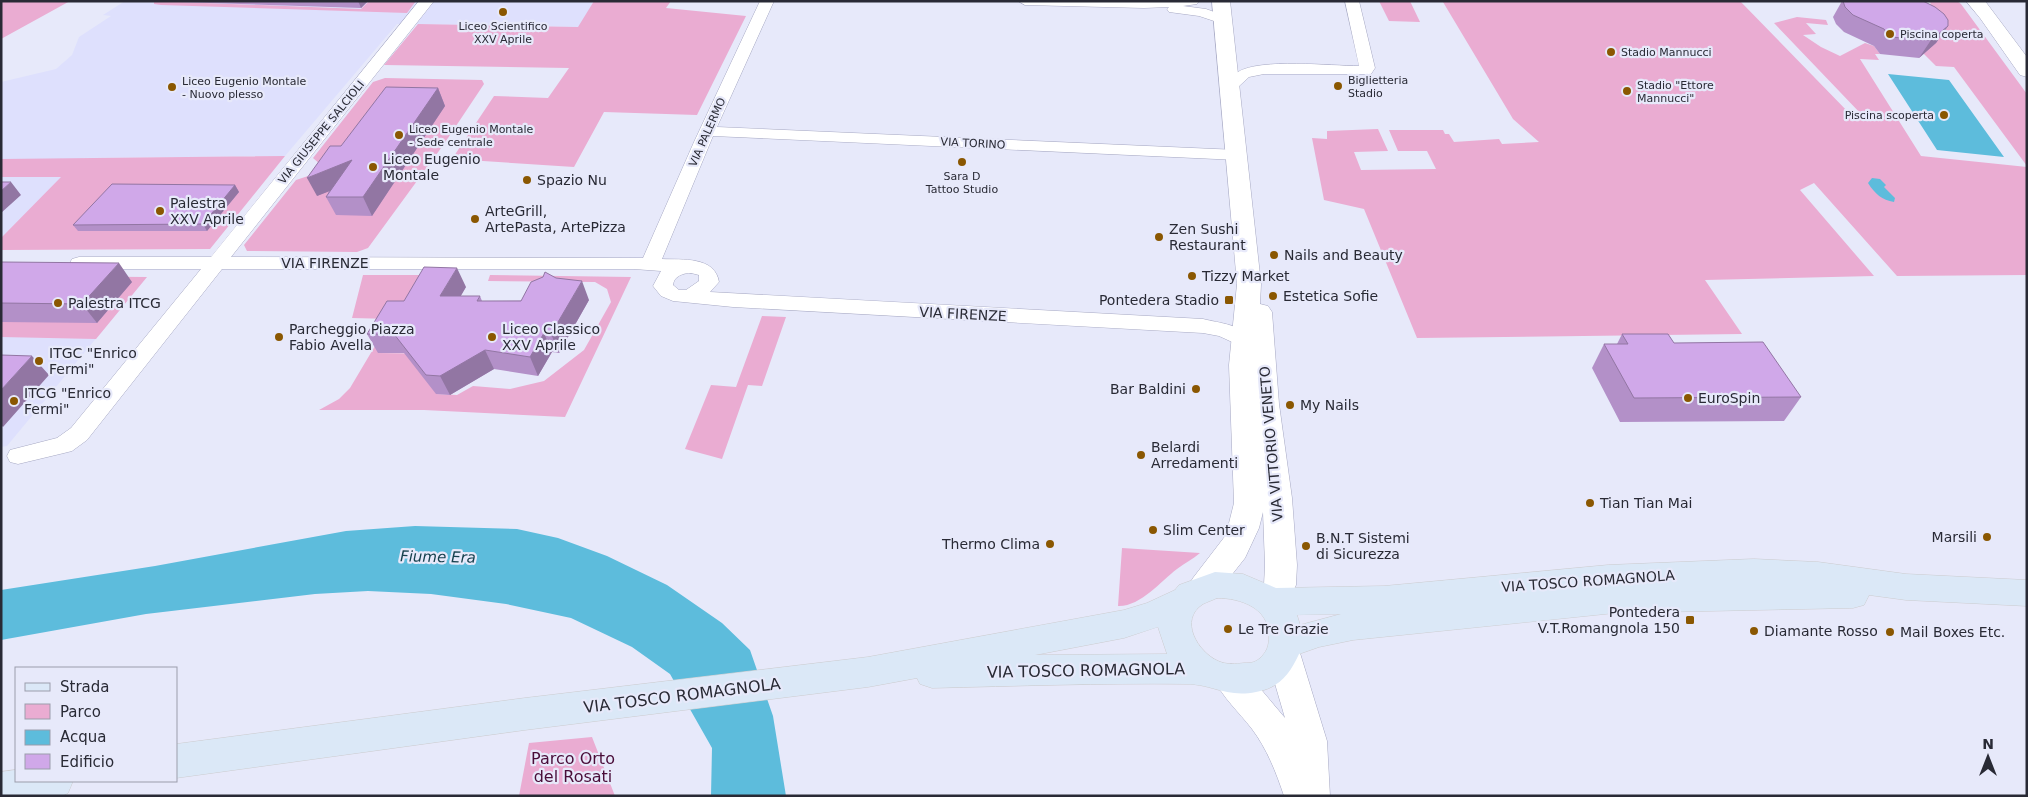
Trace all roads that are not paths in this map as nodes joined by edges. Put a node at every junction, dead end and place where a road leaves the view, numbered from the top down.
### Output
1 (427, 1) edge
2 (768, 1) edge
3 (1025, 1) edge
4 (1192, 1) edge
5 (1352, 1) edge
6 (1975, 1) edge
7 (1086, 2) edge
8 (1144, 4) junction
9 (1222, 10) edge
10 (2027, 71) edge
11 (1231, 85) junction
12 (707, 131) junction
13 (1238, 155) junction
14 (61, 263) edge
15 (215, 263) junction
16 (650, 264) junction
17 (692, 267) junction
18 (663, 282) junction
19 (1250, 284) junction
20 (680, 296) junction
21 (1243, 340) junction
22 (18, 456) dead end
23 (1906, 587) junction
24 (2027, 593) edge
25 (1193, 594) junction
26 (1270, 601) junction
27 (1285, 648) junction
28 (868, 672) junction
29 (1216, 674) junction
30 (178, 761) edge
31 (49, 782) edge
32 (1, 790) edge
33 (1302, 796) edge
34 (1312, 796) edge

1 - 15 street, VIA GIUSEPPE SALCIOLI
2 - 12 street, VIA PALERMO
3 - 7 street
4 - 8 street
5 - 11 street
6 - 10 main road
7 - 8 street
8 - 9 street
9 - 11 main road, VIA VITTORIO VENETO
11 - 13 main road, VIA VITTORIO VENETO
12 - 13 street, VIA TORINO
12 - 16 street, VIA PALERMO
13 - 19 main road, VIA VITTORIO VENETO
14 - 15 street, VIA FIRENZE
15 - 16 street, VIA FIRENZE
15 - 22 street, VIA GIUSEPPE SALCIOLI
16 - 17 street, VIA FIRENZE
16 - 18 street
17 - 18 street
17 - 20 street
18 - 20 street
19 - 21 main road, VIA VITTORIO VENETO
19 - 26 main road, VIA VITTORIO VENETO
20 - 21 street, VIA FIRENZE
21 - 25 main road, VIA VITTORIO VENETO
23 - 24 main road, VIA TOSCO ROMAGNOLA
23 - 26 main road, VIA TOSCO ROMAGNOLA
23 - 27 main road, VIA TOSCO ROMAGNOLA
25 - 26 main road
25 - 28 main road, VIA TOSCO ROMAGNOLA
25 - 29 main road
26 - 27 main road
27 - 29 main road
27 - 34 main road
28 - 29 main road, VIA TOSCO ROMAGNOLA
28 - 30 main road, VIA TOSCO ROMAGNOLA
29 - 33 main road
31 - 32 main road

